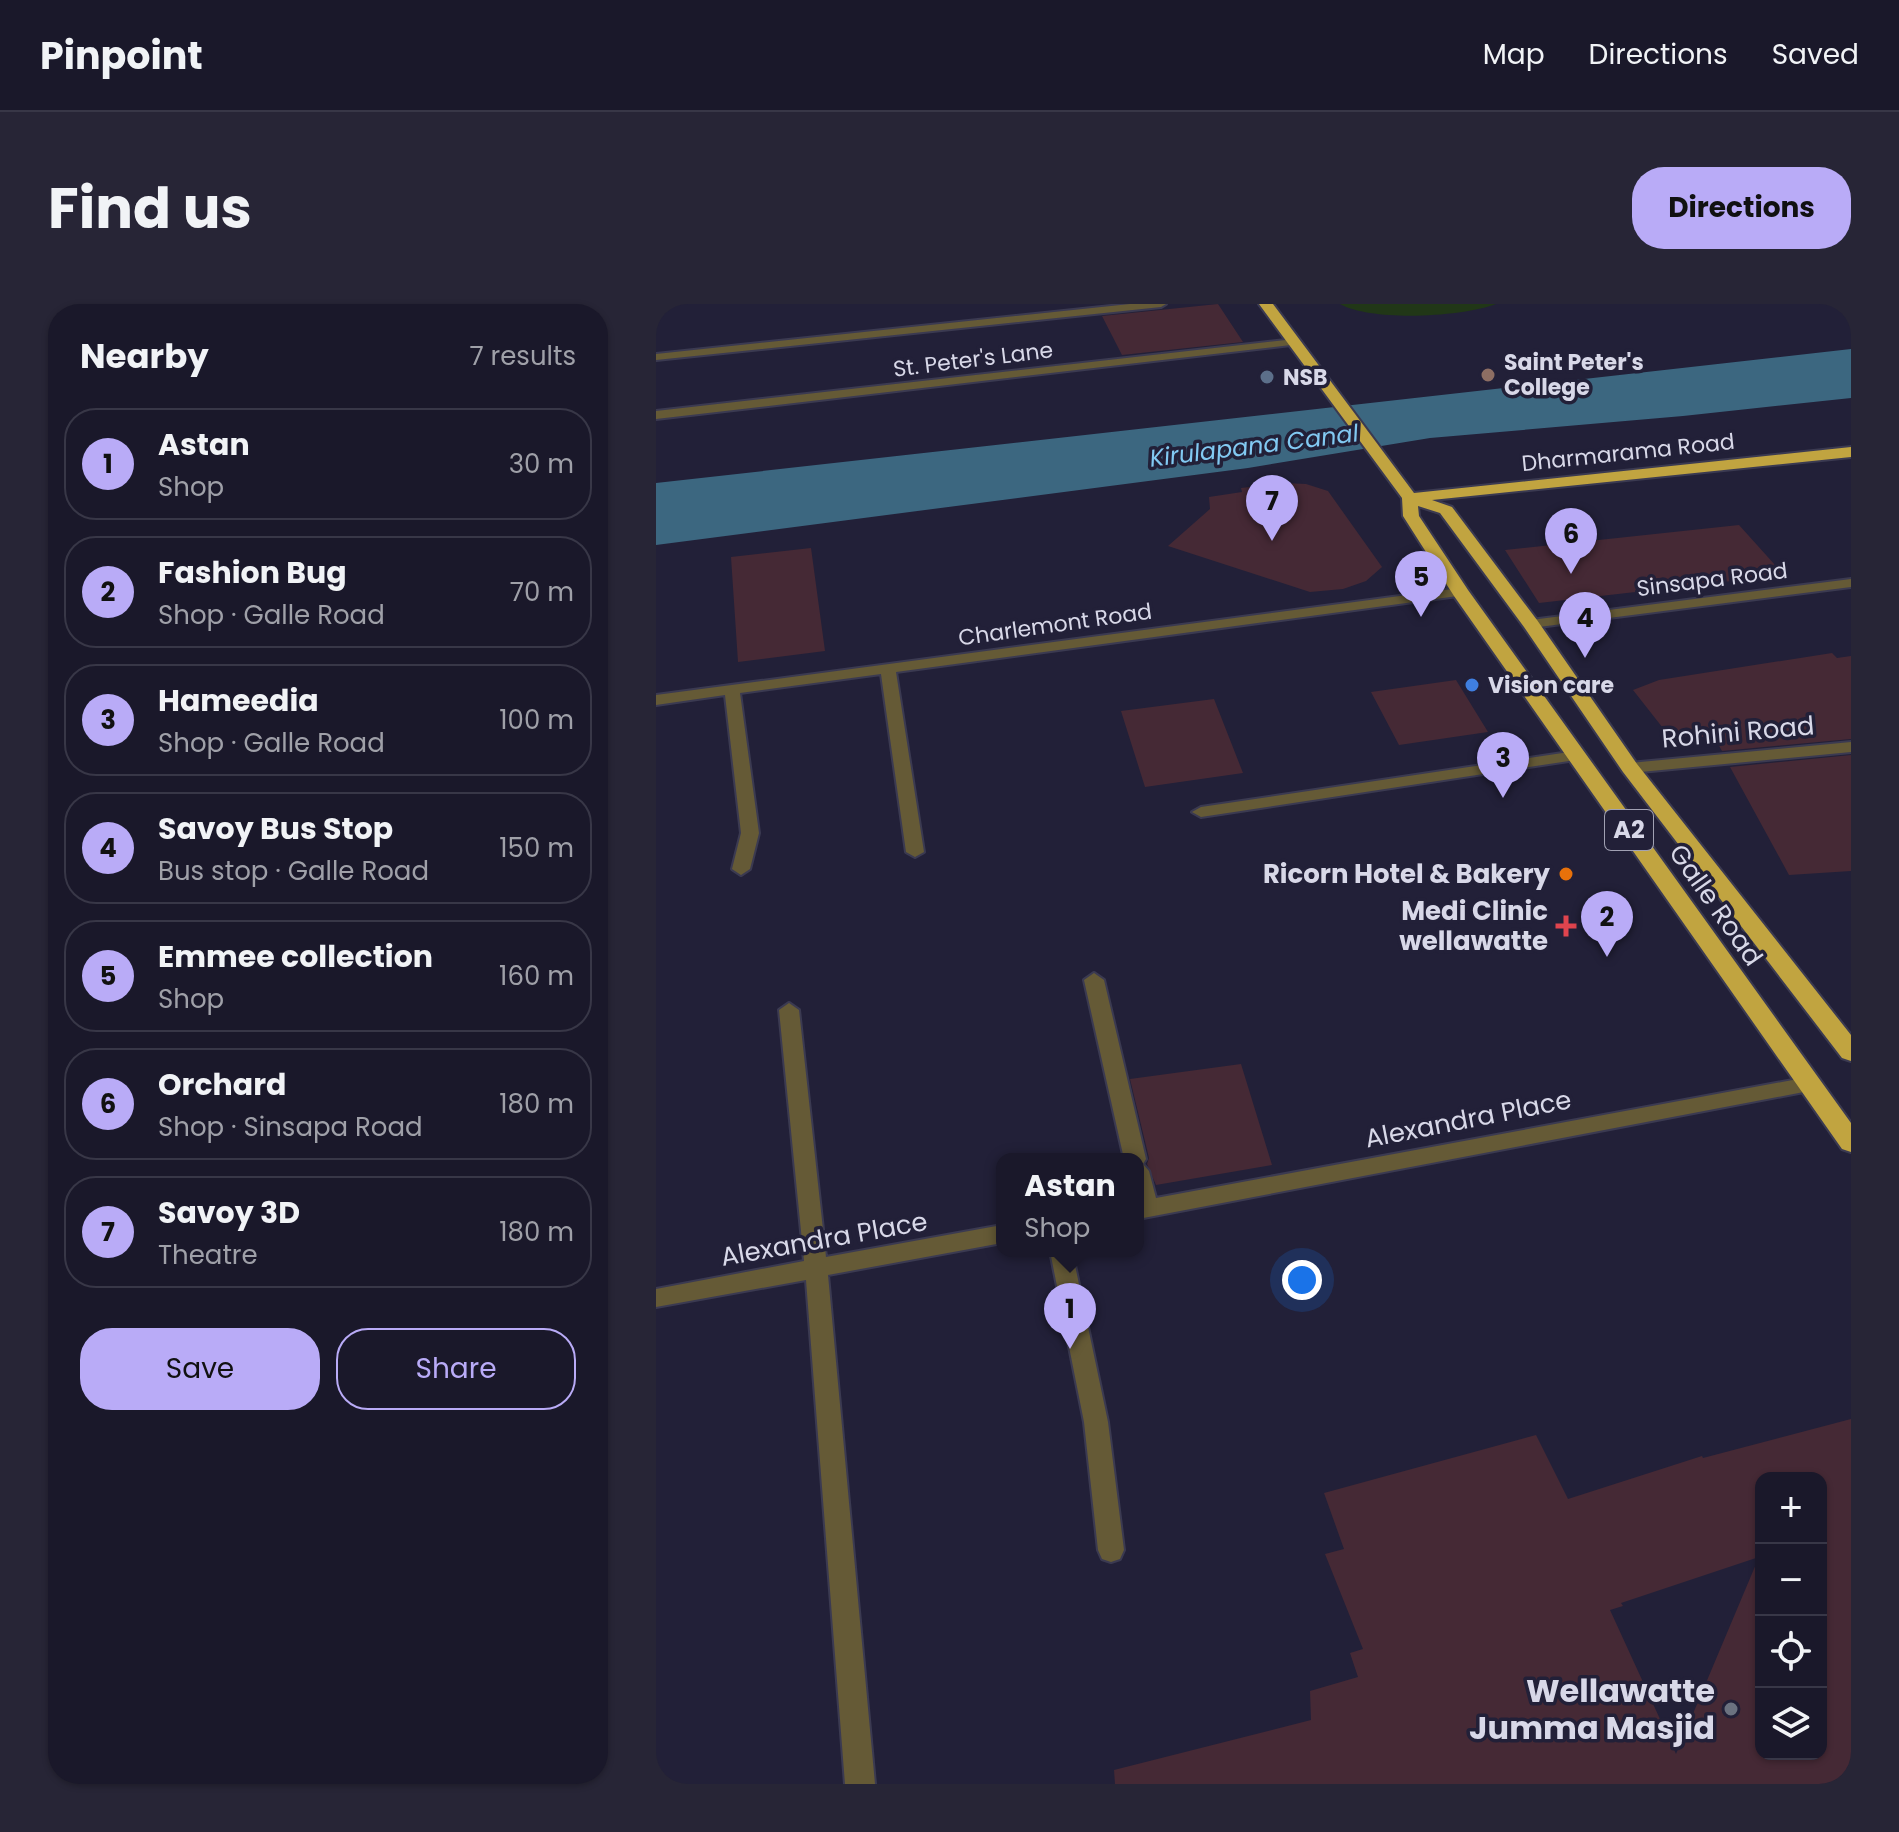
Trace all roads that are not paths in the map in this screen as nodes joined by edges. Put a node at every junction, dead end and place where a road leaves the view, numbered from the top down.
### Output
1 (1161, 304) edge
2 (1266, 304) edge
3 (1295, 342) junction
4 (656, 357) edge
5 (656, 415) edge
6 (1851, 452) edge
7 (1410, 498) junction
8 (1851, 583) edge
9 (1460, 592) junction
10 (1531, 624) junction
11 (888, 669) junction
12 (732, 690) junction
13 (656, 700) edge
14 (1851, 747) edge
15 (1576, 756) junction
16 (1630, 768) junction
17 (1201, 812) dead end
18 (915, 852) dead end
19 (1706, 867) junction
20 (741, 869) dead end
21 (1662, 877) junction
22 (1094, 980) dead end
23 (789, 1010) dead end
24 (1851, 1052) edge
25 (1809, 1084) junction
26 (1851, 1142) edge
27 (1134, 1153) edge
28 (1144, 1209) edge
29 (996, 1235) edge
30 (1062, 1257) edge
31 (816, 1268) junction
32 (656, 1298) edge
33 (1111, 1550) dead end
34 (860, 1784) edge

1 - 4 street
2 - 3 highway, Galle Road / A2
3 - 5 street, St. Peter's Lane
3 - 7 highway, Galle Road / A2
6 - 7 highway, Dharmarama Road
7 - 9 highway, Galle Road / A2
7 - 10 highway, Galle Road / A2
8 - 10 street, Sinsapa Road
9 - 11 street, Charlemont Road
9 - 15 highway, Galle Road / A2
10 - 16 highway, Galle Road / A2
11 - 12 street, Charlemont Road
11 - 18 street
12 - 13 street, Charlemont Road
12 - 20 street
14 - 16 street, Rohini Road
15 - 17 street
15 - 21 highway, Galle Road / A2
16 - 19 highway, Galle Road / A2
19 - 21 highway
19 - 24 highway, Galle Road / A2
21 - 25 highway, Galle Road / A2
22 - 27 street
23 - 31 street
25 - 26 highway, Galle Road / A2
25 - 28 street, Alexandra Place
29 - 31 street, Alexandra Place
30 - 33 street
31 - 32 street, Alexandra Place
31 - 34 street

